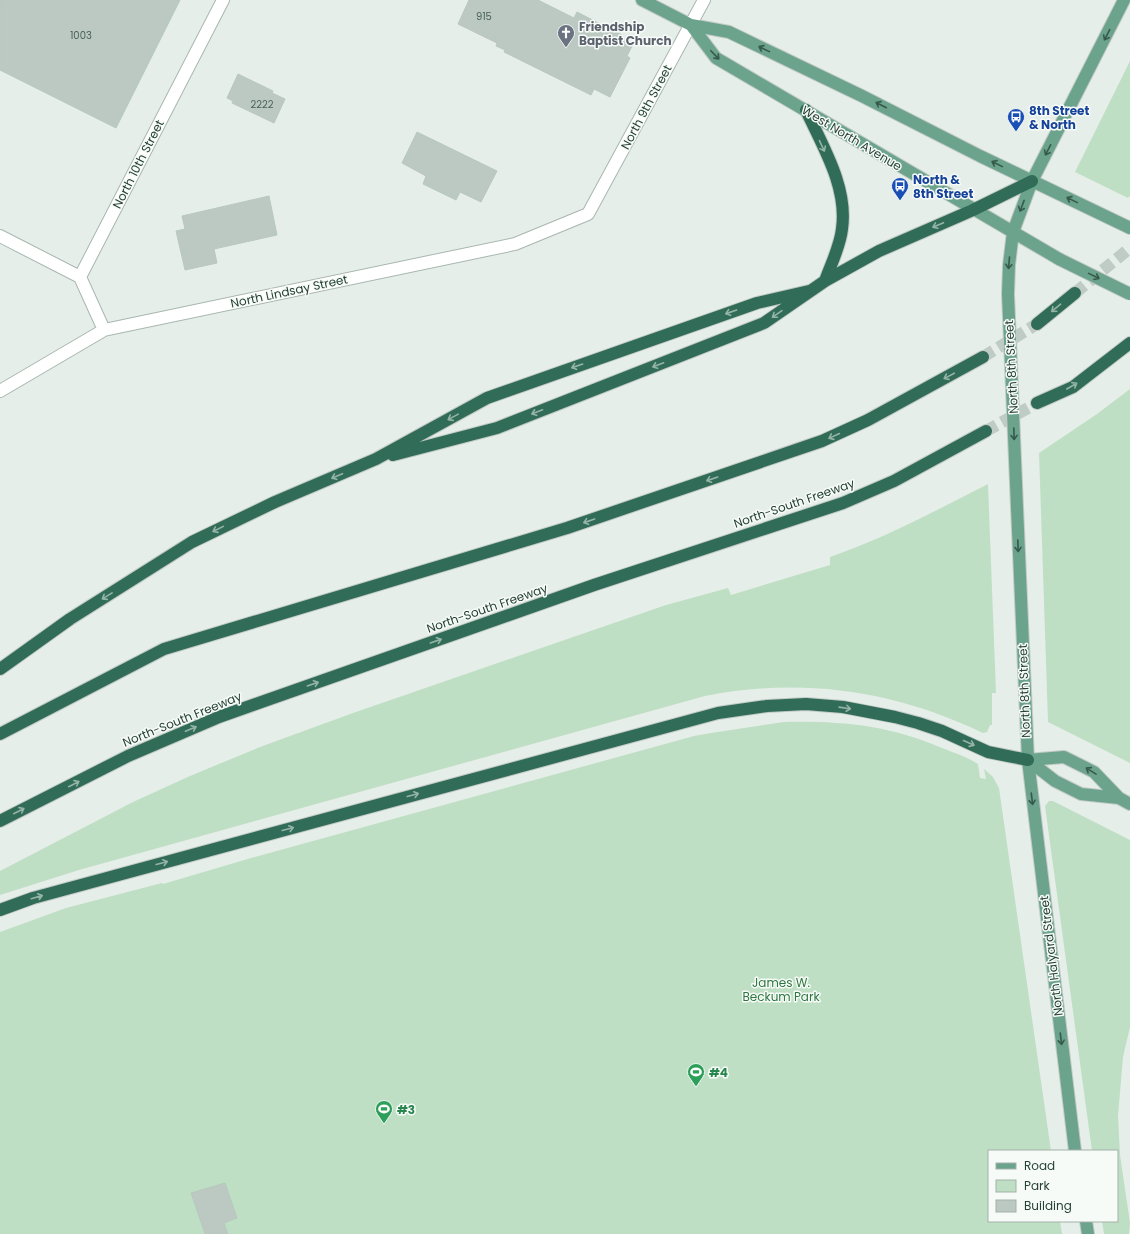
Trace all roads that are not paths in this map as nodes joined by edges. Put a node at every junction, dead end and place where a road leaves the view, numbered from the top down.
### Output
1 (222, 0) edge
2 (642, 0) edge
3 (704, 0) edge
4 (1124, 0) edge
5 (691, 25) junction
6 (806, 110) junction
7 (1032, 181) junction
8 (973, 210) junction
9 (588, 214) joint
10 (1130, 228) edge
11 (1013, 232) junction
12 (0, 236) edge
13 (80, 277) junction
14 (825, 281) junction
15 (809, 291) junction
16 (1075, 292) tunnel mouth
17 (1130, 294) edge
18 (1037, 324) tunnel mouth
19 (104, 330) junction
20 (1130, 344) edge
21 (984, 357) tunnel mouth
22 (0, 391) edge
23 (1037, 403) tunnel mouth
24 (986, 431) tunnel mouth
25 (376, 459) junction
26 (0, 669) edge
27 (0, 734) edge
28 (1028, 760) junction
29 (1118, 798) junction
30 (1130, 804) edge
31 (0, 821) edge
32 (0, 910) edge
33 (1075, 1150) edge
34 (1086, 1222) edge
35 (1088, 1234) edge

1 - 13 street, North 10th Street
2 - 5 main road, West North Avenue
3 - 5 street, North 9th Street
4 -> 7 main road, North 8th Street
5 -> 6 main road, West North Avenue
7 -> 5 main road, West North Avenue
5 - 9 street, North 9th Street
6 - 8 main road, West North Avenue
6 -> 14 highway
7 - 8 highway
10 -> 7 main road, West North Avenue
7 -> 11 main road, North 8th Street
8 - 11 main road, West North Avenue
8 -> 14 highway
9 - 19 street, North Lindsay Street
11 -> 17 main road, West North Avenue, bridge
11 -> 28 main road, North 8th Street, bridge
12 - 13 street
13 - 19 street
14 - 15 highway
15 -> 25 highway
15 -> 25 highway
16 -> 18 highway
19 - 22 street, North Lindsay Street
23 -> 20 highway
21 -> 27 highway
31 -> 24 highway, North-South Freeway
25 -> 26 highway
28 - 29 main road
29 -> 28 main road
32 -> 28 highway
28 -> 33 main road, North Halyard Street
29 - 30 main road
34 - 35 main road

